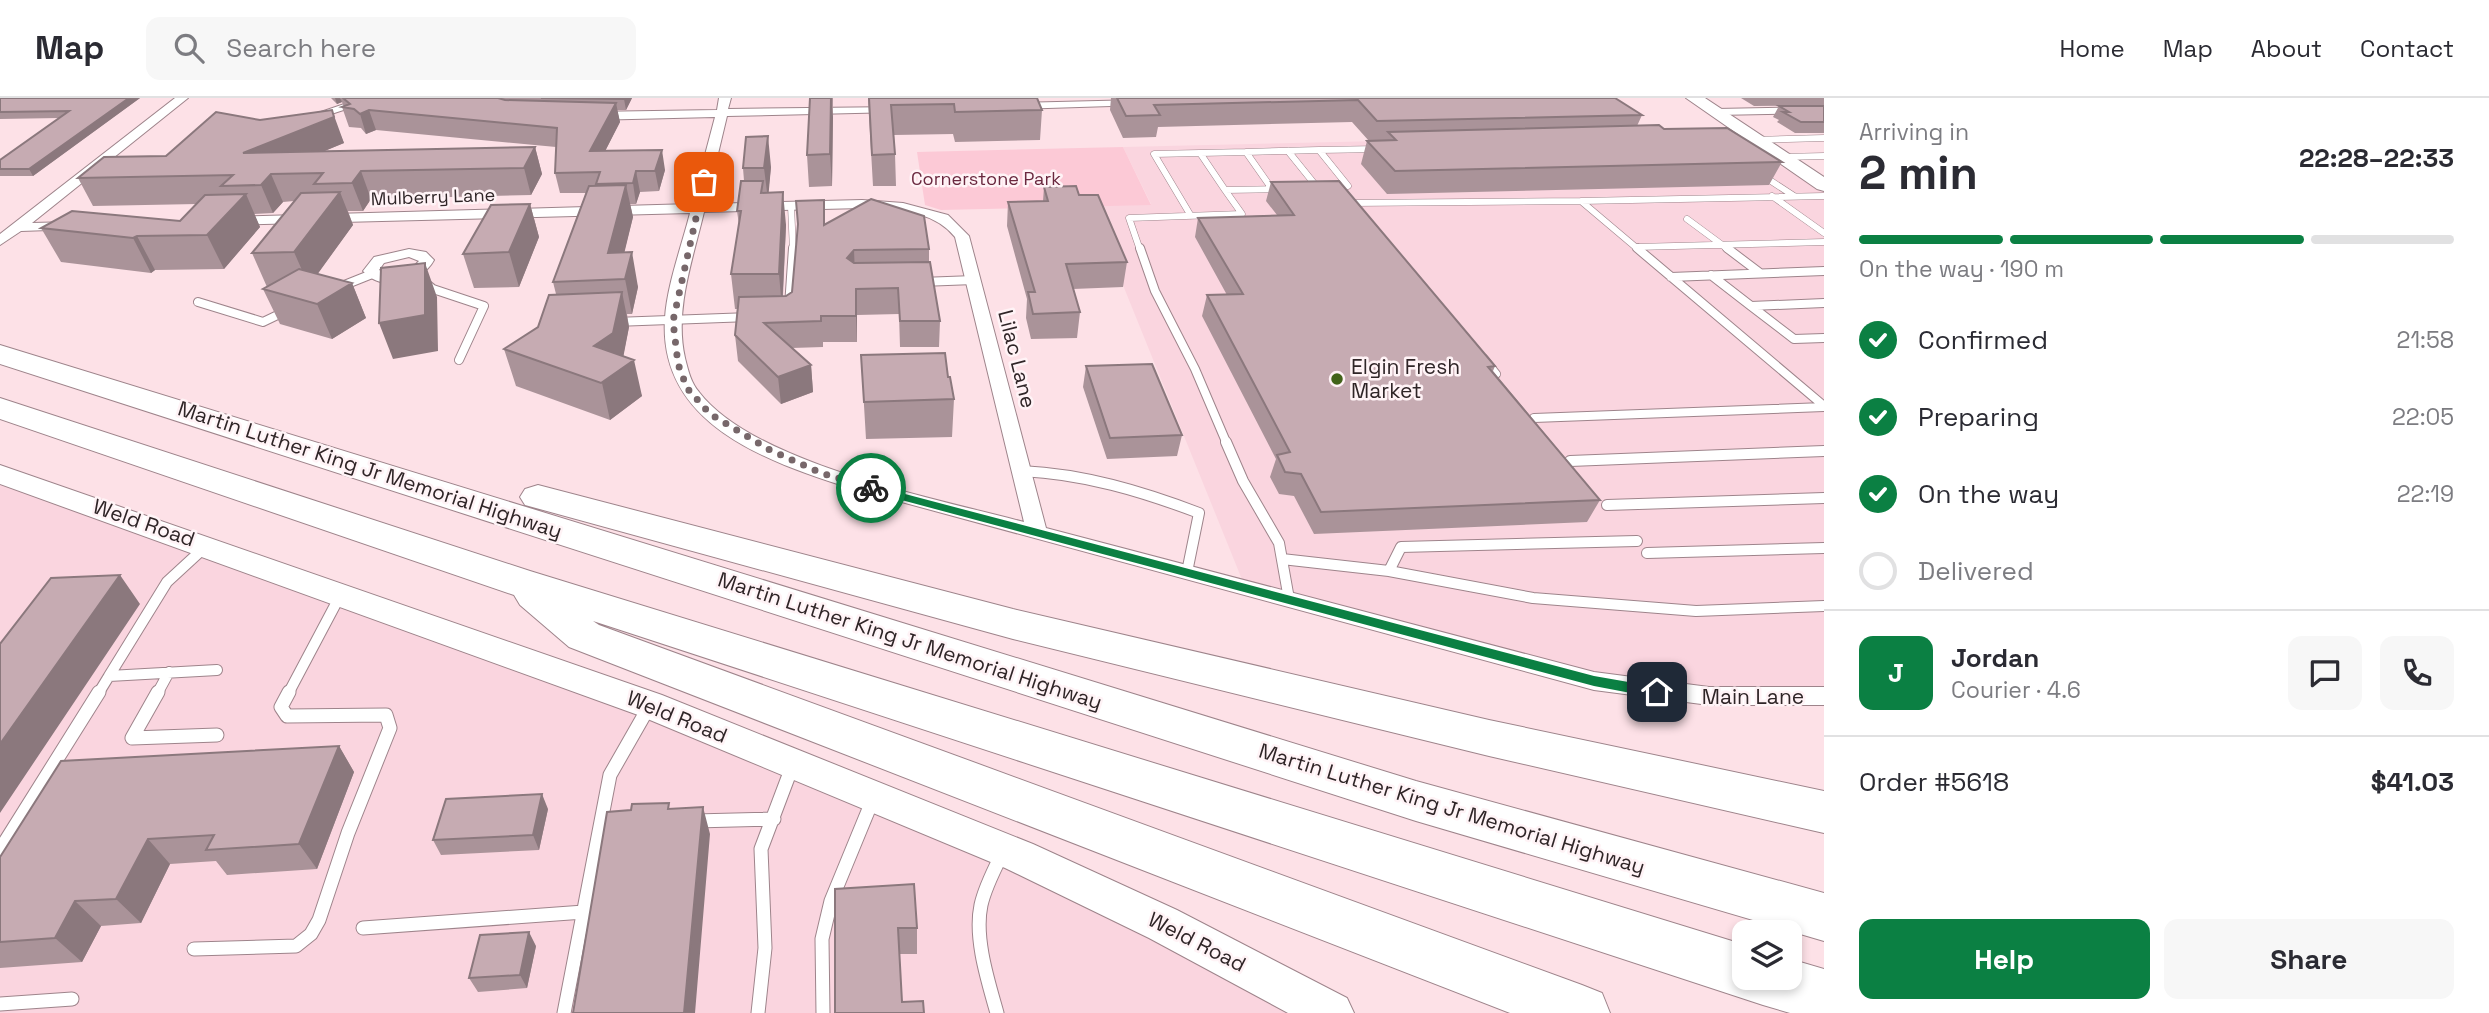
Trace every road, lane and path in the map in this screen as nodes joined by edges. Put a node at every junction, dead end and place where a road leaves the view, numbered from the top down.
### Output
1 (182, 98) edge
2 (374, 98) edge
3 (1694, 98) edge
4 (1067, 101) edge
5 (1147, 103) edge
6 (723, 105) edge
7 (999, 107) edge
8 (905, 109) dead end
9 (1824, 110) edge
10 (1716, 112) junction
11 (573, 116) edge
12 (289, 125) edge
13 (1824, 138) edge
14 (1751, 140) junction
15 (1383, 149) edge
16 (1319, 150) junction
17 (1288, 151) junction
18 (1246, 152) junction
19 (1200, 153) junction
20 (1824, 156) edge
21 (1783, 157) junction
22 (1760, 174) edge
23 (1317, 187) junction
24 (1336, 187) junction
25 (1823, 187) edge
26 (1295, 188) edge
27 (1306, 188) edge
28 (1272, 189) junction
29 (1225, 190) junction
30 (1772, 196) junction
31 (1794, 196) junction
32 (1581, 201) junction
33 (1351, 203) junction
34 (791, 206) junction
35 (697, 209) junction
36 (1358, 211) edge
37 (932, 214) joint
38 (1191, 216) junction
39 (428, 217) junction
40 (1687, 219) dead end
41 (212, 222) edge
42 (82, 225) edge
43 (18, 227) junction
44 (1824, 233) edge
45 (0, 241) edge
46 (1824, 242) edge
47 (1721, 244) junction
48 (1636, 247) junction
49 (401, 253) junction
50 (1824, 271) edge
51 (1760, 273) junction
52 (372, 274) junction
53 (414, 274) junction
54 (1711, 275) junction
55 (1671, 276) junction
56 (974, 280) junction
57 (911, 282) edge
58 (327, 292) edge
59 (198, 302) dead end
60 (1824, 303) edge
61 (296, 306) edge
62 (1751, 306) junction
63 (788, 315) edge
64 (764, 316) edge
65 (673, 321) junction
66 (610, 322) edge
67 (1824, 338) edge
68 (0, 354) edge
69 (1480, 355) edge
70 (459, 360) dead end
71 (1496, 373) edge
72 (1824, 407) edge
73 (0, 408) edge
74 (195, 414) junction
75 (1534, 418) edge
76 (1824, 452) edge
77 (1570, 461) edge
78 (1022, 471) junction
79 (0, 474) edge
80 (1824, 498) edge
81 (1607, 505) dead end
82 (1037, 532) junction
83 (1637, 541) dead end
84 (207, 545) junction
85 (1824, 548) edge
86 (1647, 553) dead end
87 (1282, 559) junction
88 (1389, 571) junction
89 (1187, 572) junction
90 (516, 581) junction
91 (341, 594) junction
92 (1289, 599) junction
93 (1824, 606) edge
94 (217, 670) dead end
95 (169, 672) junction
96 (109, 676) junction
97 (1824, 696) edge
98 (650, 705) junction
99 (216, 734) dead end
100 (793, 764) junction
101 (874, 797) junction
102 (1824, 811) edge
103 (774, 819) junction
104 (679, 822) edge
105 (1004, 849) junction
106 (0, 850) edge
107 (584, 912) junction
108 (1824, 917) edge
109 (363, 928) dead end
110 (194, 949) dead end
111 (1732, 968) edge
112 (1802, 990) edge
113 (1824, 996) edge
114 (72, 999) dead end
115 (0, 1004) edge
116 (564, 1013) edge
117 (758, 1013) edge
118 (823, 1013) edge
119 (998, 1013) edge
120 (1332, 1013) edge
121 (1582, 1013) edge

1 - 43 street
2 - 12 street
3 - 10 street
4 - 5 street
4 - 7 street
6 - 8 street
6 - 11 street
6 - 35 street
9 - 10 street
10 - 14 street
13 - 14 lane
14 - 21 street
15 - 16 lane
16 - 17 lane
16 - 24 lane
17 - 18 lane
17 - 23 lane
18 - 19 lane
18 - 28 lane
19 - 29 lane
19 - 38 lane
20 - 21 lane
21 - 25 street
22 - 31 lane
23 - 24 lane
23 - 27 lane
24 - 33 lane
25 - 31 lane
26 - 28 lane
28 - 29 lane
29 - 38 lane
30 - 31 lane
30 - 32 lane
30 - 44 lane
32 - 33 lane
32 - 48 lane
33 - 36 lane
34 - 35 street, Mulberry Lane
34 - 37 street, Mulberry Lane
34 - 63 lane
35 - 39 street, Mulberry Lane
35 - 65 street
37 - 56 street, Lilac Lane
38 - 87 lane
39 - 41 street, Mulberry Lane
39 - 49 street
40 - 47 lane
42 - 43 street
43 - 45 street
46 - 47 lane
47 - 48 lane
47 - 51 lane
48 - 55 lane
49 - 52 street
49 - 53 street
50 - 51 lane
51 - 54 lane
52 - 53 street
52 - 58 lane
53 - 70 lane
54 - 55 lane
54 - 62 lane
55 - 72 lane
56 - 57 lane
56 - 78 street, Lilac Lane
59 - 61 lane
60 - 62 lane
62 - 67 lane
64 - 65 lane
65 - 66 lane
65 - 82 street, Main Lane
68 - 74 highway, Martin Luther King Jr Memorial Highway
69 - 71 lane
72 - 75 lane
73 - 90 highway
74 - 102 highway
74 - 108 highway, Martin Luther King Jr Memorial Highway
76 - 77 lane
78 - 82 street, Lilac Lane
78 - 89 lane
79 - 84 street, Weld Road
80 - 81 lane
82 - 89 street, Main Lane
83 - 88 lane
84 - 91 street, Weld Road
84 - 96 lane
85 - 86 lane
87 - 88 lane
87 - 92 lane
88 - 93 lane
89 - 92 street, Main Lane
90 - 111 highway
90 - 121 highway
91 - 98 street, Weld Road
91 - 110 lane
92 - 97 street, Main Lane
94 - 95 lane
95 - 96 lane
95 - 99 lane
96 - 106 lane
98 - 100 street, Weld Road
98 - 107 lane
100 - 101 street, Weld Road
100 - 103 lane
101 - 105 street, Weld Road
101 - 118 lane
103 - 104 lane
103 - 117 lane
105 - 119 lane
105 - 120 street, Weld Road
107 - 109 lane
107 - 116 lane
112 - 113 highway
114 - 115 lane

